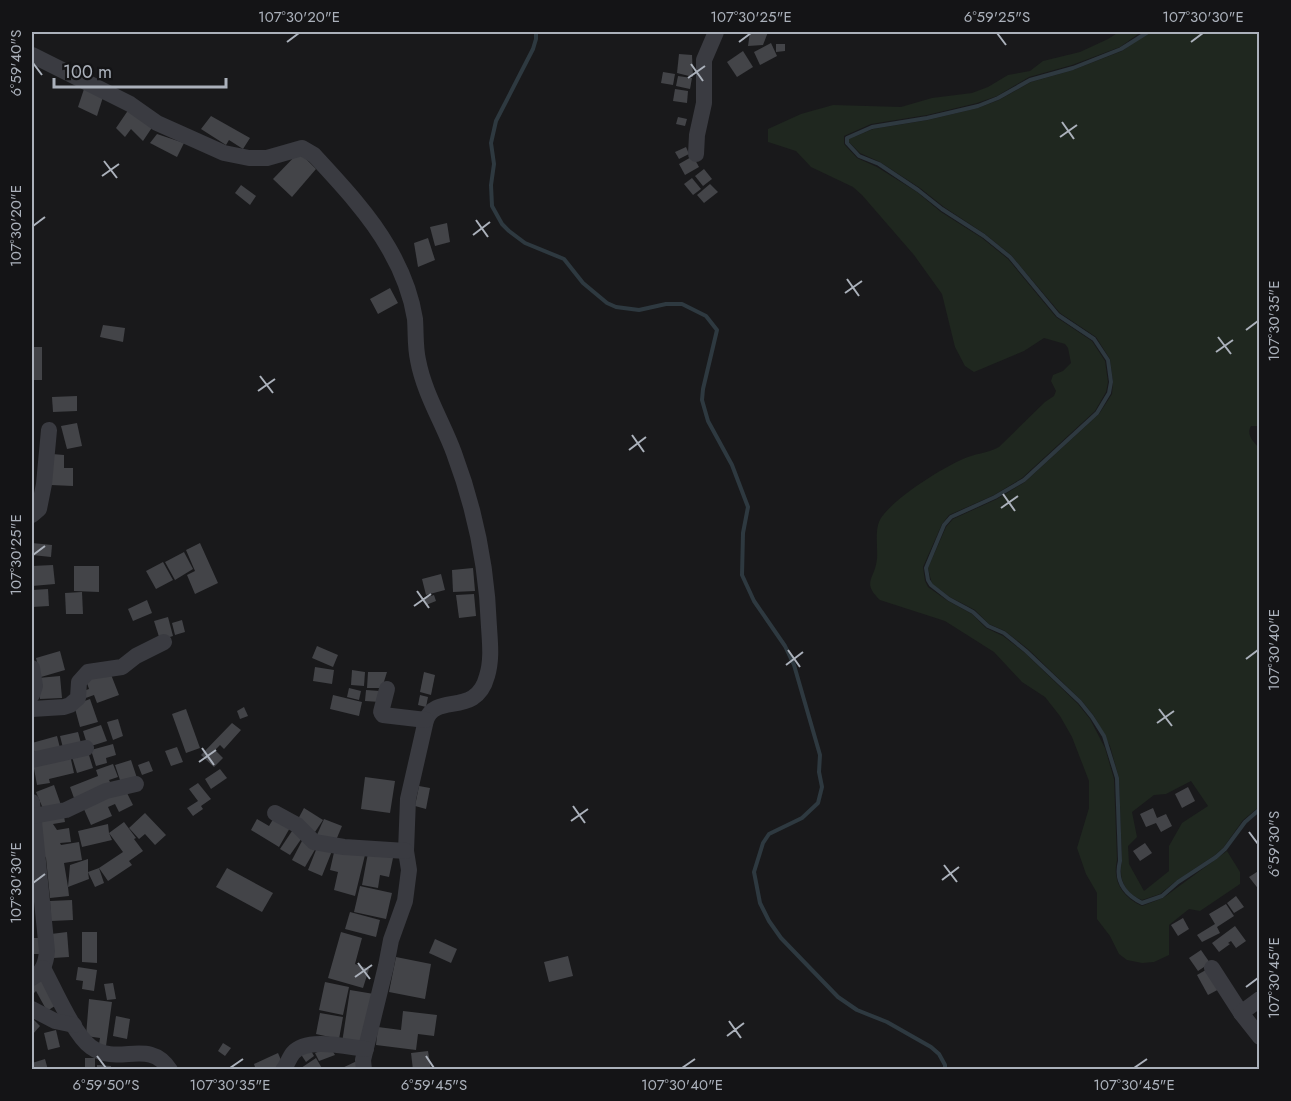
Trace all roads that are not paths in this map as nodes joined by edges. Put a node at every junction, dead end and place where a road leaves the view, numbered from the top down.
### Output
1 (716, 32) edge
2 (32, 55) edge
3 (696, 154) dead end
4 (49, 430) dead end
5 (32, 515) edge
6 (164, 642) dead end
7 (32, 668) edge
8 (387, 689) dead end
9 (32, 695) edge
10 (32, 709) edge
11 (426, 720) junction
12 (86, 748) dead end
13 (32, 760) edge
14 (136, 784) dead end
15 (32, 809) edge
16 (275, 813) dead end
17 (406, 851) junction
18 (1212, 968) dead end
19 (37, 973) edge
20 (1260, 999) edge
21 (32, 1009) edge
22 (1241, 1013) junction
23 (74, 1025) junction
24 (1260, 1037) edge
25 (366, 1049) junction
26 (170, 1070) edge
27 (283, 1070) edge
28 (364, 1070) edge

1 - 3 street
2 - 11 street
4 - 5 street
6 - 10 street
7 - 9 street
8 - 11 street
11 - 17 street
12 - 13 street
14 - 15 street
15 - 19 street
16 - 17 street
17 - 25 street
18 - 22 street
19 - 23 street
20 - 22 street
21 - 23 street
22 - 24 street
23 - 26 street
25 - 27 street
25 - 28 street

